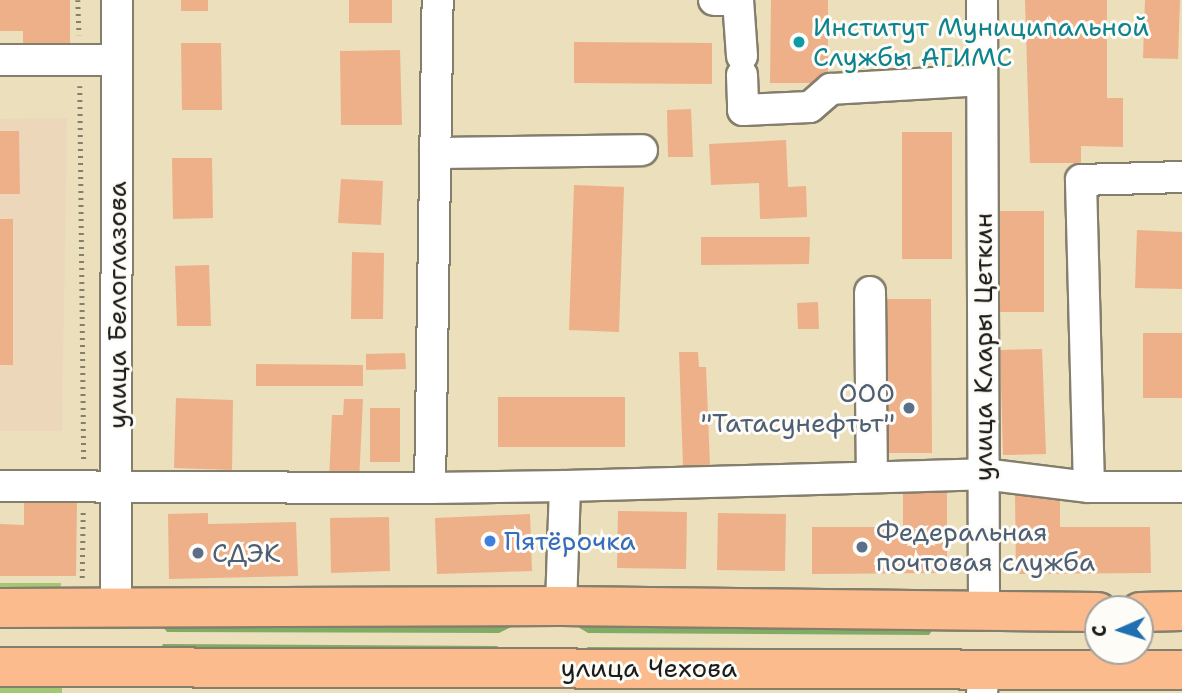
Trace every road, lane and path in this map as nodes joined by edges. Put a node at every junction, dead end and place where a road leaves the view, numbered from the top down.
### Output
1 (78, 0) edge
2 (117, 0) edge
3 (438, 0) edge
4 (714, 0) edge
5 (982, 0) edge
6 (0, 60) edge
7 (80, 60) junction
8 (117, 60) junction
9 (982, 80) junction
10 (642, 150) dead end
11 (435, 152) junction
12 (1182, 177) edge
13 (870, 292) dead end
14 (983, 474) junction
15 (872, 477) junction
16 (0, 486) edge
17 (565, 486) junction
18 (84, 487) junction
19 (117, 487) junction
20 (1089, 487) junction
21 (1182, 487) edge
22 (430, 488) junction
23 (82, 583) dead end
24 (561, 606) junction
25 (0, 608) edge
26 (116, 609) junction
27 (1182, 611) edge
28 (1084, 612) edge
29 (1154, 612) edge
30 (984, 613) junction
31 (0, 667) edge
32 (1182, 670) edge
33 (115, 680) edge
34 (555, 680) edge
35 (983, 681) edge

1 - 7 path
2 - 8 street, улица Белоглазова
3 - 11 street
4 - 9 street
5 - 9 street, улица Клары Цеткин
6 - 7 street
7 - 8 street
7 - 18 path
8 - 19 street, улица Белоглазова
9 - 14 street, улица Клары Цеткин
10 - 11 street
11 - 22 street
12 - 20 street
13 - 15 street
14 - 15 street
14 - 20 street
14 - 30 street, улица Клары Цеткин
15 - 17 street
16 - 18 street
17 - 22 street
17 - 24 street
18 - 19 street
18 - 23 path
19 - 22 street
19 - 26 street, улица Белоглазова
20 - 21 street
24 - 26 main road
24 - 30 main road
25 - 26 main road
26 - 33 main road
27 - 29 main road
28 - 30 main road
30 - 35 main road, улица Клары Цеткин
31 - 33 main road, улица Чехова
32 - 35 main road, улица Чехова
33 - 34 main road, улица Чехова
34 - 35 main road, улица Чехова

